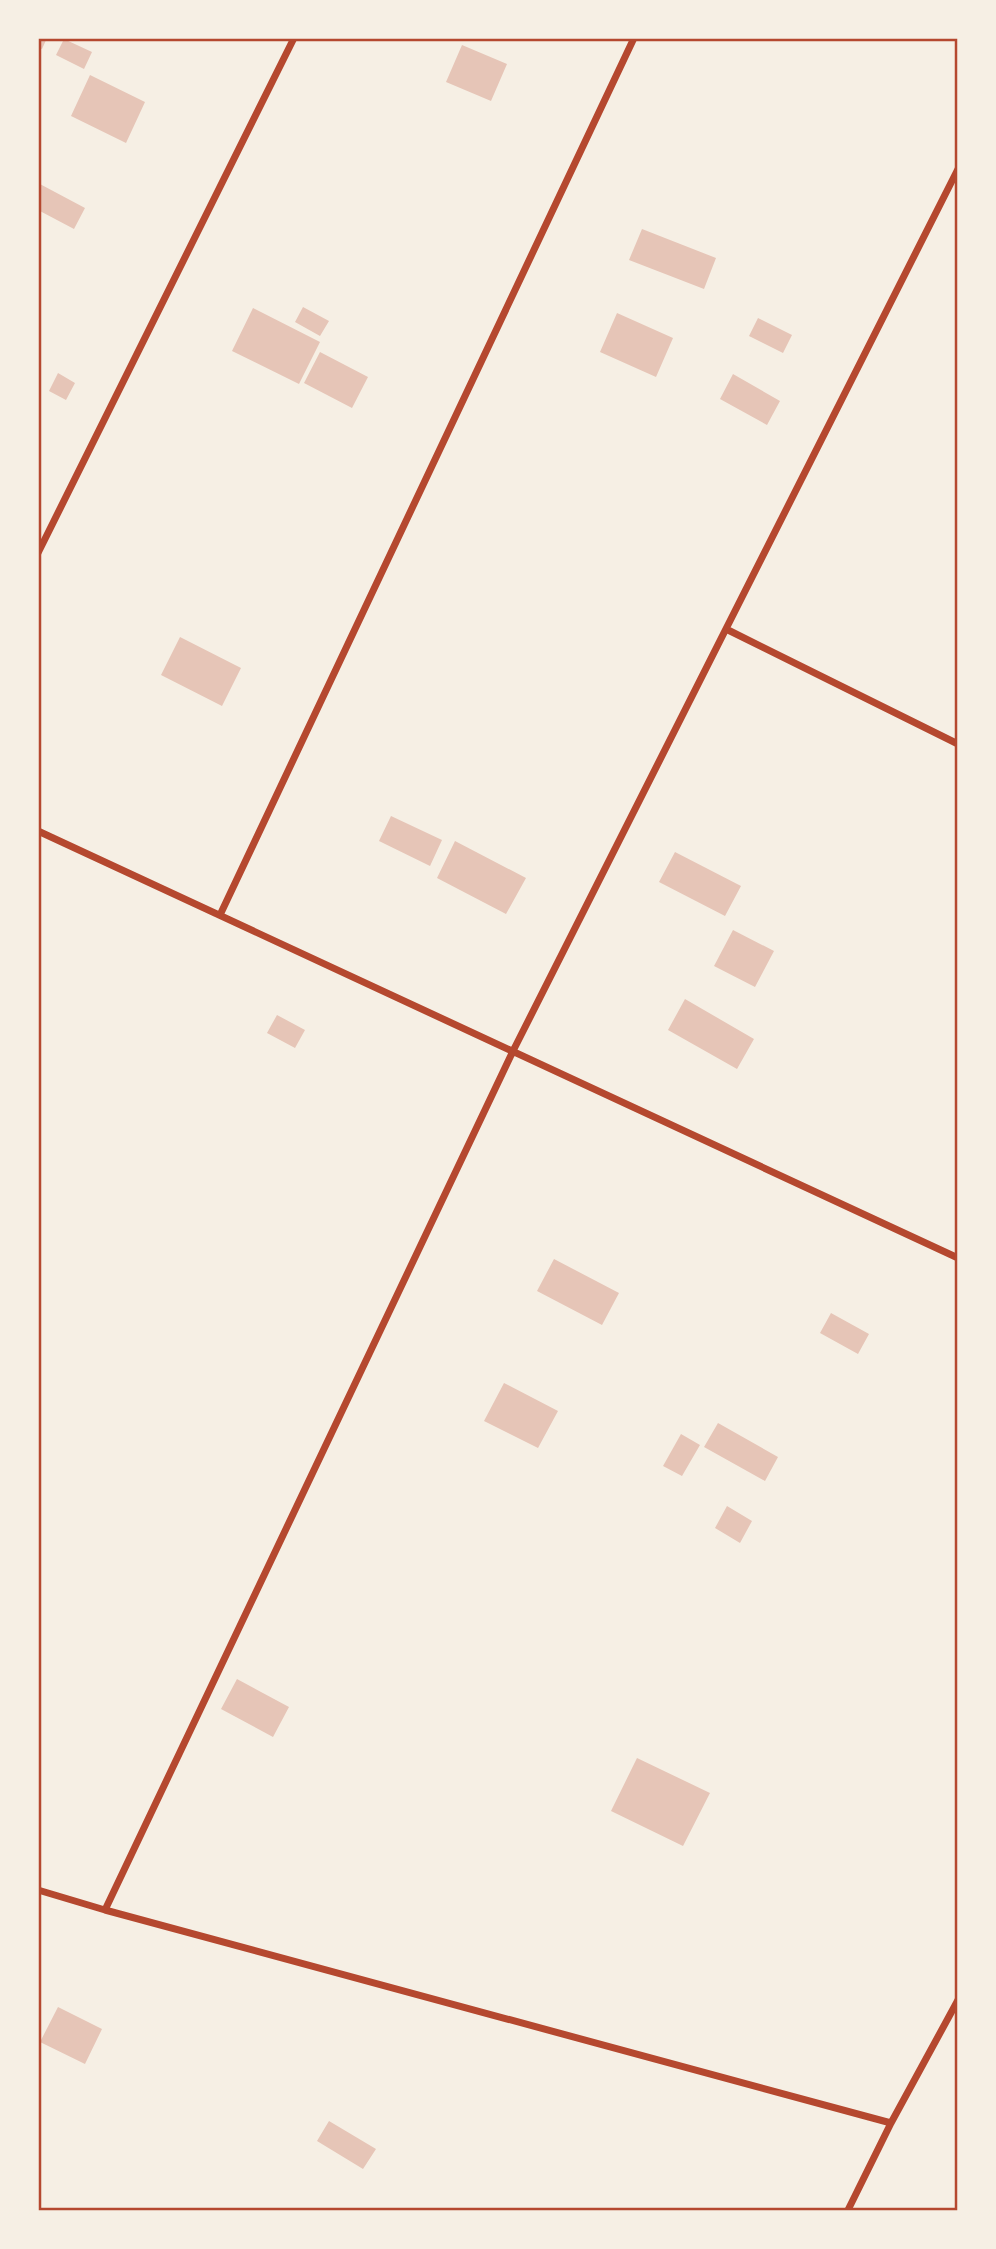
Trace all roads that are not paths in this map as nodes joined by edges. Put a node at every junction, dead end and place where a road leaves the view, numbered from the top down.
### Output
1 (294, 38) edge
2 (634, 38) edge
3 (957, 169) edge
4 (38, 553) edge
5 (726, 629) junction
6 (957, 744) edge
7 (38, 831) edge
8 (220, 915) junction
9 (513, 1052) junction
10 (957, 1258) edge
11 (38, 1890) edge
12 (105, 1910) junction
13 (957, 2000) edge
14 (891, 2123) junction
15 (848, 2210) edge

1 - 4 street
2 - 8 street
3 - 5 street
5 - 6 street
5 - 9 street
7 - 8 street
8 - 9 street
9 - 10 street
9 - 12 street
11 - 12 street
12 - 14 street
13 - 14 street
14 - 15 street

